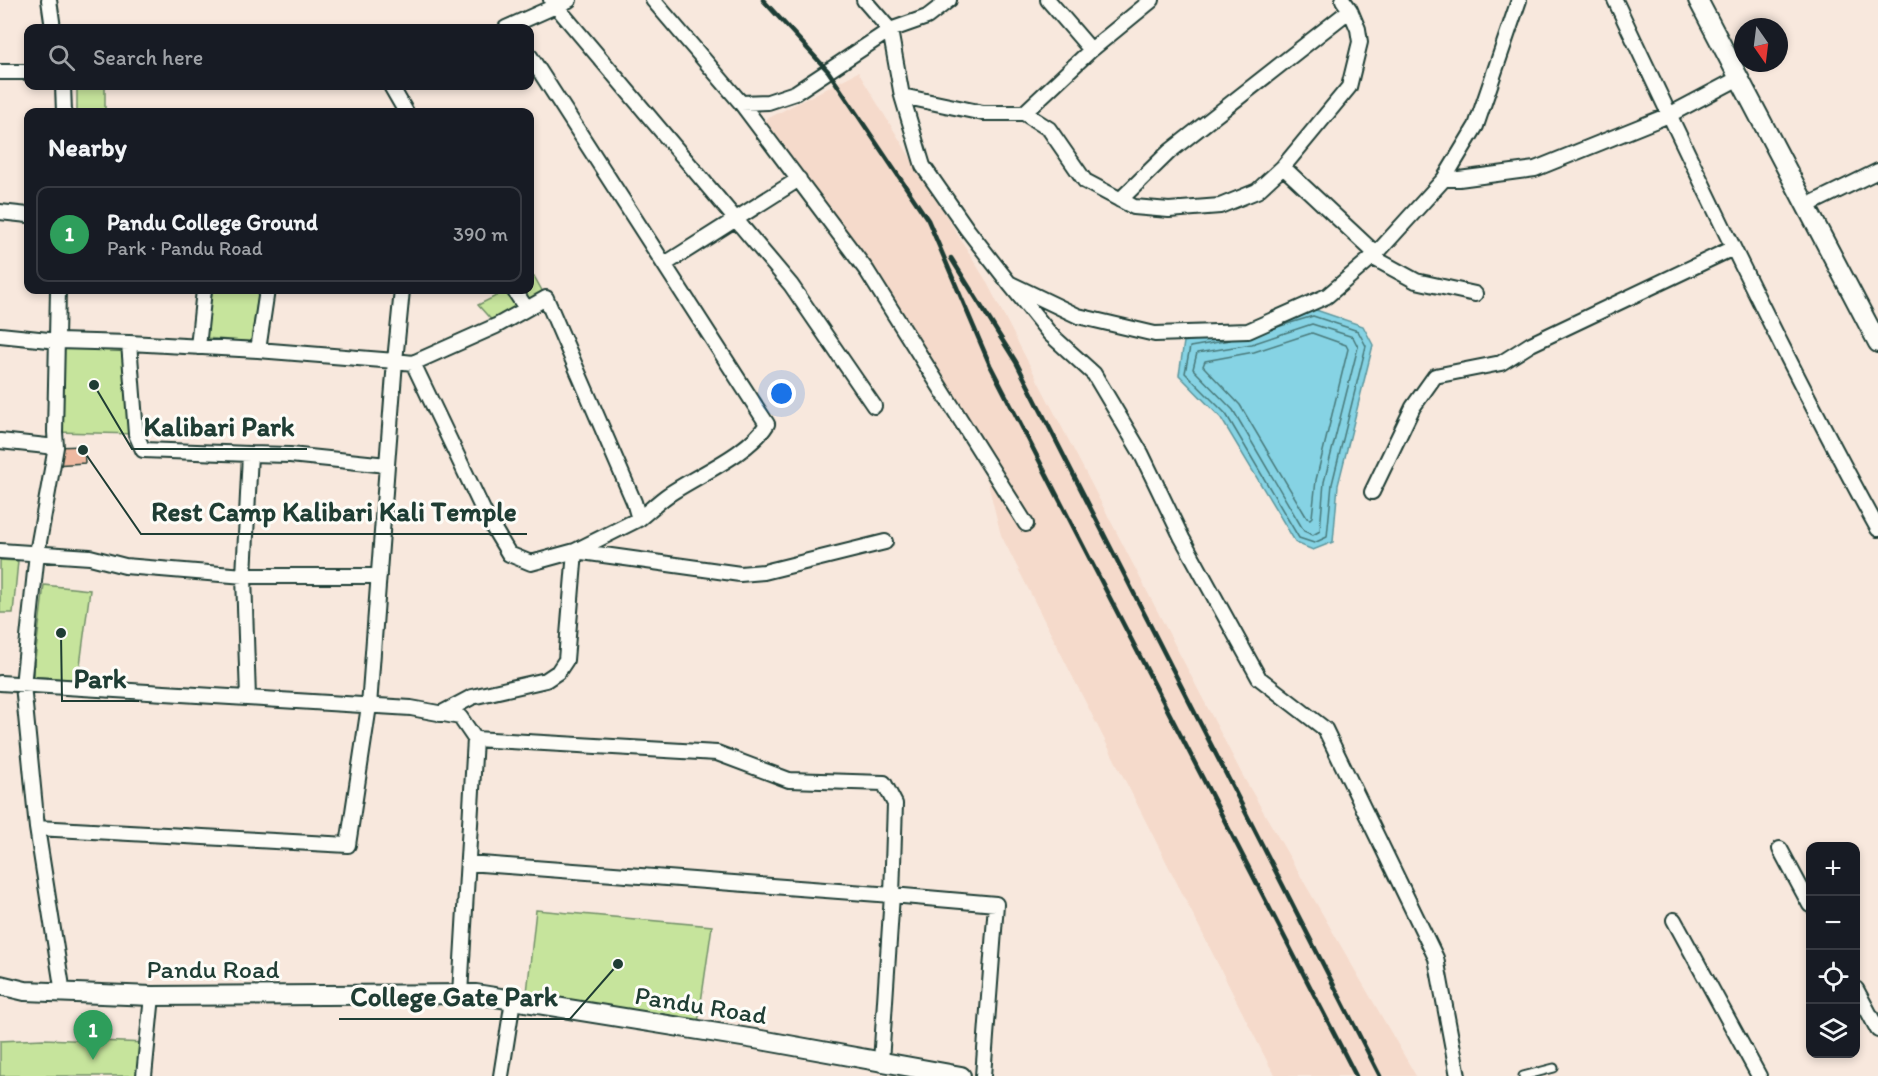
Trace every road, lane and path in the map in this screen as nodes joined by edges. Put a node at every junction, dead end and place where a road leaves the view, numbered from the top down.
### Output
1 (49, 0) edge
2 (653, 0) edge
3 (864, 0) edge
4 (949, 0) edge
5 (1048, 0) edge
6 (1152, 0) edge
7 (1519, 0) edge
8 (1615, 0) edge
9 (1698, 0) edge
10 (559, 2) edge
11 (1346, 5) edge
12 (52, 24) edge
13 (517, 24) edge
14 (890, 30) junction
15 (1091, 50) junction
16 (534, 62) edge
17 (0, 72) edge
18 (24, 72) edge
19 (1739, 78) junction
20 (63, 90) edge
21 (393, 90) edge
22 (902, 96) junction
23 (741, 103) junction
24 (64, 108) edge
25 (404, 108) edge
26 (1024, 113) junction
27 (1669, 114) junction
28 (1283, 167) junction
29 (1878, 171) edge
30 (798, 179) junction
31 (1444, 179) junction
32 (1120, 200) junction
33 (1806, 206) junction
34 (0, 213) edge
35 (24, 215) edge
36 (736, 220) junction
37 (1733, 248) junction
38 (1374, 255) junction
39 (665, 264) junction
40 (1009, 283) junction
41 (58, 294) edge
42 (204, 294) edge
43 (266, 294) edge
44 (402, 294) edge
45 (517, 294) edge
46 (1474, 294) dead end
47 (526, 308) junction
48 (0, 334) edge
49 (58, 341) junction
50 (1878, 342) edge
51 (129, 343) junction
52 (198, 346) junction
53 (258, 350) junction
54 (395, 361) junction
55 (413, 363) junction
56 (874, 406) dead end
57 (0, 441) edge
58 (56, 447) junction
59 (250, 454) junction
60 (387, 465) junction
61 (1372, 492) dead end
62 (639, 519) junction
63 (1026, 524) dead end
64 (1878, 529) edge
65 (885, 542) dead end
66 (0, 551) edge
67 (575, 551) junction
68 (37, 553) junction
69 (244, 576) junction
70 (379, 576) junction
71 (0, 683) edge
72 (23, 685) junction
73 (248, 698) junction
74 (369, 706) junction
75 (440, 714) junction
76 (476, 739) junction
77 (37, 828) junction
78 (1780, 849) dead end
79 (468, 863) junction
80 (892, 895) junction
81 (1806, 898) edge
82 (1674, 920) dead end
83 (0, 985) edge
84 (63, 993) junction
85 (460, 993) junction
86 (152, 996) junction
87 (1860, 996) edge
88 (513, 1000) junction
89 (1878, 1030) edge
90 (881, 1062) junction
91 (1554, 1068) dead end
92 (144, 1076) edge
93 (501, 1076) edge
94 (961, 1076) edge
95 (983, 1076) edge
96 (1458, 1076) edge
97 (1523, 1076) edge
98 (1759, 1076) edge

1 - 12 street
2 - 23 street
3 - 14 street
4 - 14 street
5 - 15 street
6 - 15 street
7 - 31 street
8 - 27 street
9 - 19 street
10 - 13 street
10 - 36 street
11 - 28 street
11 - 32 street
14 - 22 street
14 - 23 street
15 - 26 street
16 - 39 street
17 - 18 street
19 - 27 street
19 - 33 street
20 - 24 street
21 - 25 street
22 - 26 street
22 - 40 street
23 - 30 street
26 - 32 street
27 - 31 street
27 - 37 street
28 - 32 street
28 - 38 street
29 - 33 street
30 - 36 street
30 - 63 street
31 - 38 street
33 - 50 street
34 - 35 street
36 - 39 street
36 - 56 street
37 - 61 street
37 - 64 street
38 - 40 street
38 - 46 street
39 - 62 street
40 - 96 street
41 - 49 street
42 - 52 street
43 - 53 street
44 - 54 street
45 - 47 street
47 - 55 street
47 - 62 street
48 - 49 street
49 - 51 street
49 - 58 street
51 - 52 street
51 - 59 street
52 - 53 street
53 - 54 street
54 - 55 street
54 - 60 street
55 - 67 street
57 - 58 street
58 - 68 street
59 - 60 street
59 - 69 street
60 - 70 street
62 - 67 street
65 - 67 street
66 - 68 street
67 - 75 street
68 - 69 street
68 - 72 street
69 - 70 street
69 - 73 street
70 - 74 street
71 - 72 street
72 - 73 street
72 - 77 street
73 - 74 street
74 - 75 street
74 - 77 street
75 - 76 street
76 - 79 street
76 - 80 street
77 - 84 street
78 - 81 street
79 - 80 street
79 - 85 street
80 - 90 street
80 - 95 street
82 - 98 street
83 - 84 street, Pandu Road
84 - 86 street, Pandu Road
85 - 86 street, Pandu Road
85 - 88 street, Pandu Road
86 - 92 street
87 - 89 street
88 - 90 street, Pandu Road
88 - 93 street
90 - 94 street, Pandu Road
91 - 97 lane

